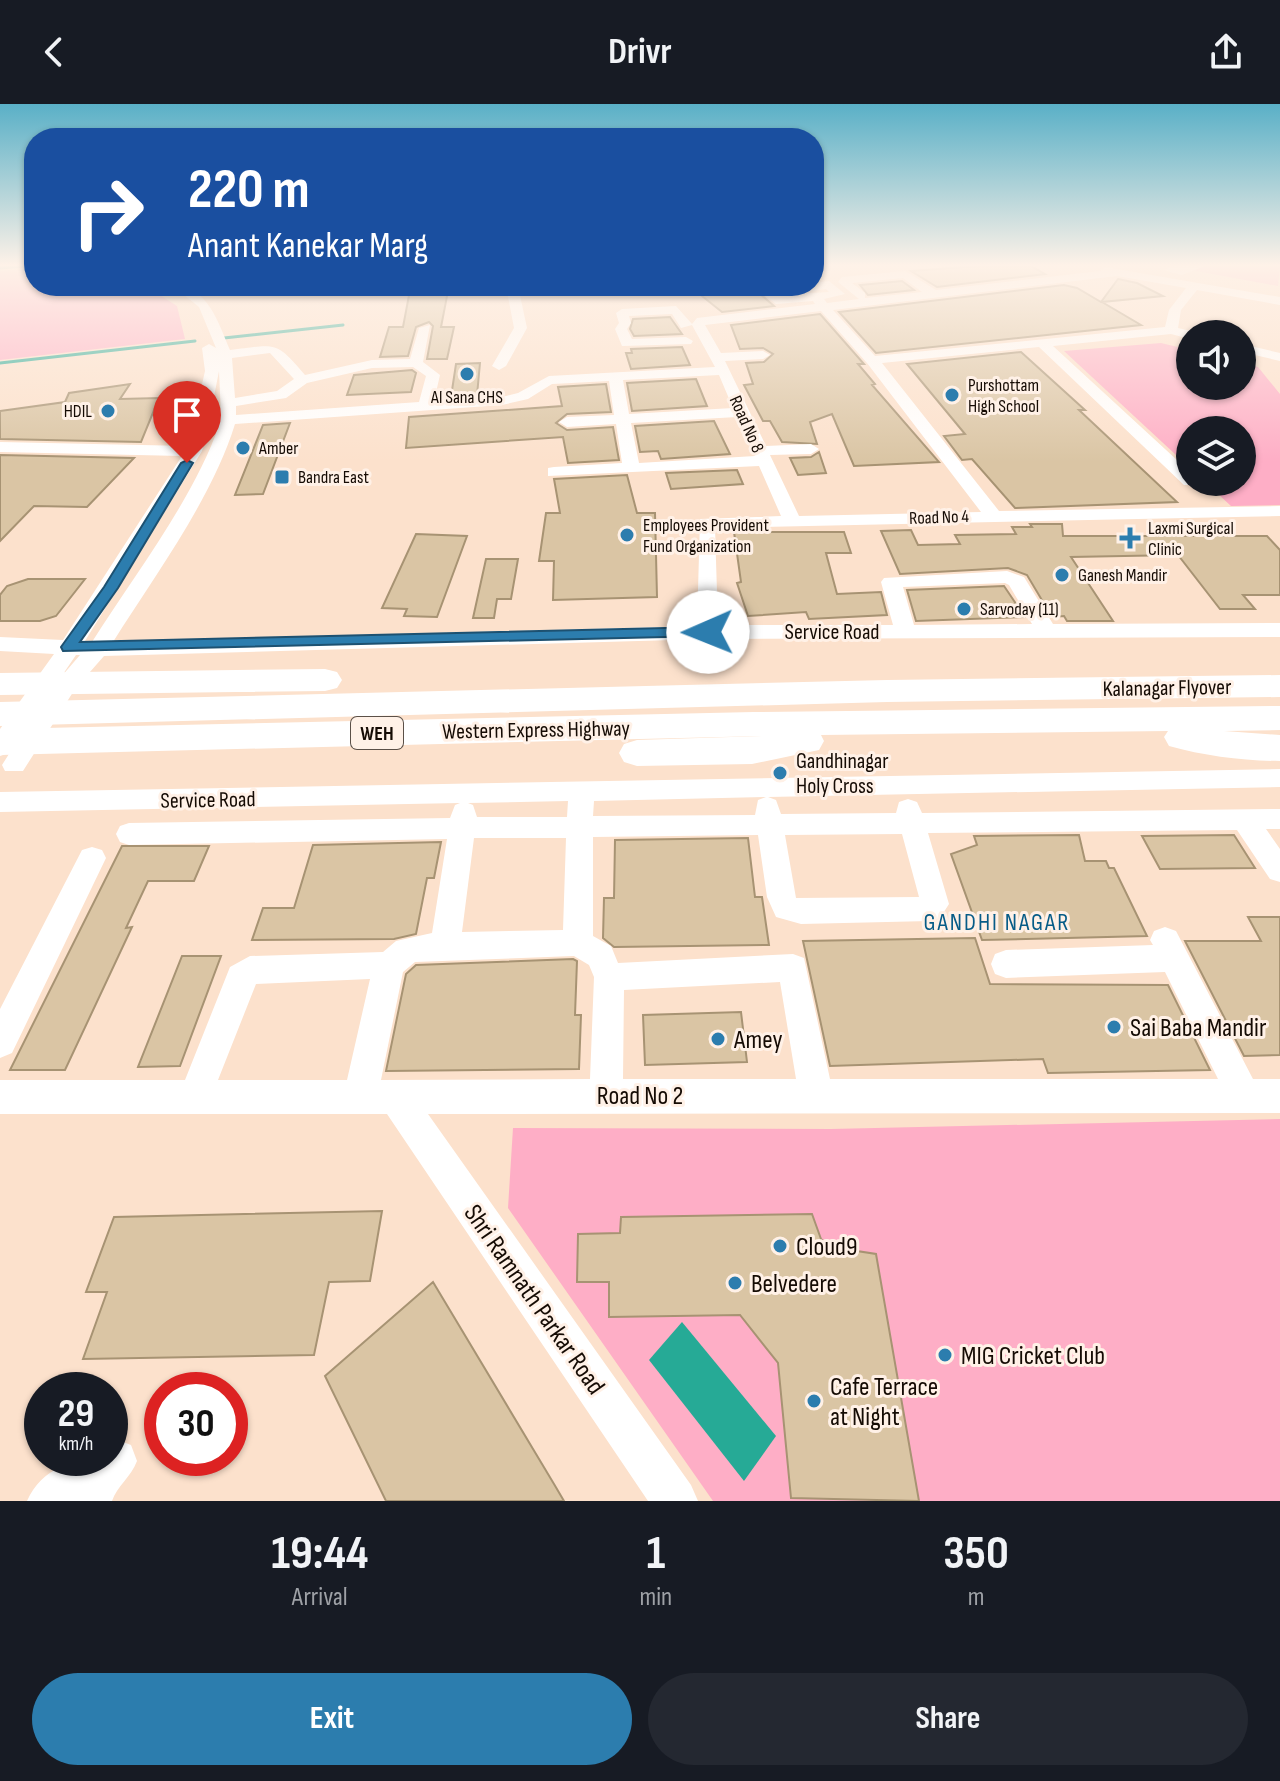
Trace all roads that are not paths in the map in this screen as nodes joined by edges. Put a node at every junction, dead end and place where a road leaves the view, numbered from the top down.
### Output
1 (210, 331) edge
2 (424, 331) edge
3 (519, 331) edge
4 (627, 331) edge
5 (692, 331) edge
6 (847, 331) edge
7 (1161, 331) edge
8 (686, 341) dead end
9 (1044, 345) junction
10 (714, 352) junction
11 (1258, 352) joint
12 (763, 355) dead end
13 (1280, 357) edge
14 (872, 360) junction
15 (219, 362) junction
16 (416, 363) junction
17 (499, 366) dead end
18 (724, 371) junction
19 (1273, 371) dead end
20 (618, 372) junction
21 (302, 380) junction
22 (426, 405) junction
23 (229, 411) junction
24 (741, 412) junction
25 (622, 419) junction
26 (204, 422) junction
27 (567, 422) dead end
28 (0, 447) edge
29 (811, 449) dead end
30 (194, 451) junction
31 (761, 456) junction
32 (0, 463) edge
33 (168, 464) dead end
34 (631, 467) junction
35 (1176, 469) edge
36 (554, 472) dead end
37 (1205, 496) edge
38 (1221, 511) junction
39 (1272, 511) edge
40 (993, 516) junction
41 (792, 521) junction
42 (1280, 526) edge
43 (1043, 625) junction
44 (904, 626) junction
45 (1280, 630) edge
46 (708, 632) junction
47 (0, 644) edge
48 (69, 647) junction
49 (98, 649) junction
50 (1280, 664) edge
51 (0, 684) edge
52 (55, 684) junction
53 (1280, 686) edge
54 (1054, 689) junction
55 (893, 707) junction
56 (751, 711) junction
57 (0, 714) edge
58 (1280, 718) edge
59 (1072, 721) junction
60 (1280, 748) edge
61 (4, 755) edge
62 (1280, 778) edge
63 (900, 787) junction
64 (764, 790) junction
65 (581, 792) junction
66 (466, 794) junction
67 (174, 800) junction
68 (0, 802) edge
69 (1244, 819) junction
70 (1280, 819) edge
71 (912, 823) junction
72 (770, 825) junction
73 (580, 827) junction
74 (462, 828) junction
75 (159, 833) junction
76 (129, 834) dead end
77 (92, 858) dead end
78 (1280, 871) edge
79 (578, 943) junction
80 (445, 946) junction
81 (1006, 964) dead end
82 (389, 965) junction
83 (609, 977) junction
84 (0, 1042) edge
85 (606, 1095) junction
86 (816, 1096) junction
87 (1244, 1096) junction
88 (1280, 1096) edge
89 (0, 1097) edge
90 (195, 1097) junction
91 (378, 1097) junction
92 (101, 1480) edge
93 (50, 1501) edge
94 (675, 1501) edge

1 - 15 street
2 - 16 street
3 - 17 street
4 - 8 street
5 - 10 street, Road No 8
6 - 14 street
7 - 9 street
9 - 14 street
9 - 35 street
10 - 12 street
10 - 18 street, Road No 8
10 - 20 street
11 - 13 street
11 - 19 street
14 - 40 street
15 - 21 street
15 - 23 street
15 - 26 street
16 - 21 street
16 - 22 street
18 - 20 street
18 - 24 street, Road No 8
20 - 22 street
20 - 25 street
21 - 23 street
22 - 23 street
23 - 26 street
23 - 49 street
24 - 25 street
24 - 31 street, Road No 8
25 - 27 street
25 - 34 street
26 - 30 street
28 - 30 street
29 - 31 street
30 - 48 street
31 - 34 street
31 - 41 street, Road No 8
32 - 33 street
34 - 36 street
37 - 38 street
38 - 39 street, Road No 4
38 - 40 street, Road No 4
39 - 42 street
40 - 41 street, Road No 4
41 - 46 street, Road No 4
43 - 44 street, Service Road
43 - 44 street
43 - 45 street, Service Road
44 - 46 street, Service Road
46 - 49 street, Service Road
47 - 48 street, Service Road
48 - 49 street, Service Road
48 - 52 street
49 - 52 street
50 - 54 highway
51 - 52 highway
52 - 55 highway
52 - 61 street
53 - 54 highway, Kalanagar Flyover
54 - 55 highway, Western Express Highway / WEH
55 - 56 highway, Western Express Highway / WEH
55 - 59 highway, Western Express Highway / WEH
55 - 61 highway
56 - 57 highway, Western Express Highway / WEH
56 - 61 highway, Western Express Highway / WEH
58 - 59 highway, Kalanagar Flyover
59 - 60 highway
62 - 63 street, Service Road
63 - 64 street, Service Road
63 - 71 street
64 - 65 street, Service Road
64 - 72 street
65 - 66 street, Service Road
65 - 73 street
66 - 67 street, Service Road
66 - 74 street
67 - 68 street, Service Road
67 - 75 street
69 - 70 street
69 - 71 street
69 - 78 street
71 - 72 street
71 - 72 street
72 - 73 street
73 - 74 street
73 - 79 street
74 - 75 street
74 - 80 street
75 - 76 street
77 - 84 street
79 - 80 street
79 - 83 street
80 - 82 street
81 - 87 street
82 - 90 street
82 - 91 street
83 - 85 street
83 - 86 street
85 - 86 street, Road No 2
85 - 91 street, Road No 2
86 - 87 street, Road No 2
87 - 88 street, Road No 2
89 - 90 street, Road No 2
90 - 91 street, Road No 2
91 - 94 street, Shri Ramnath Parkar Road
92 - 93 street

